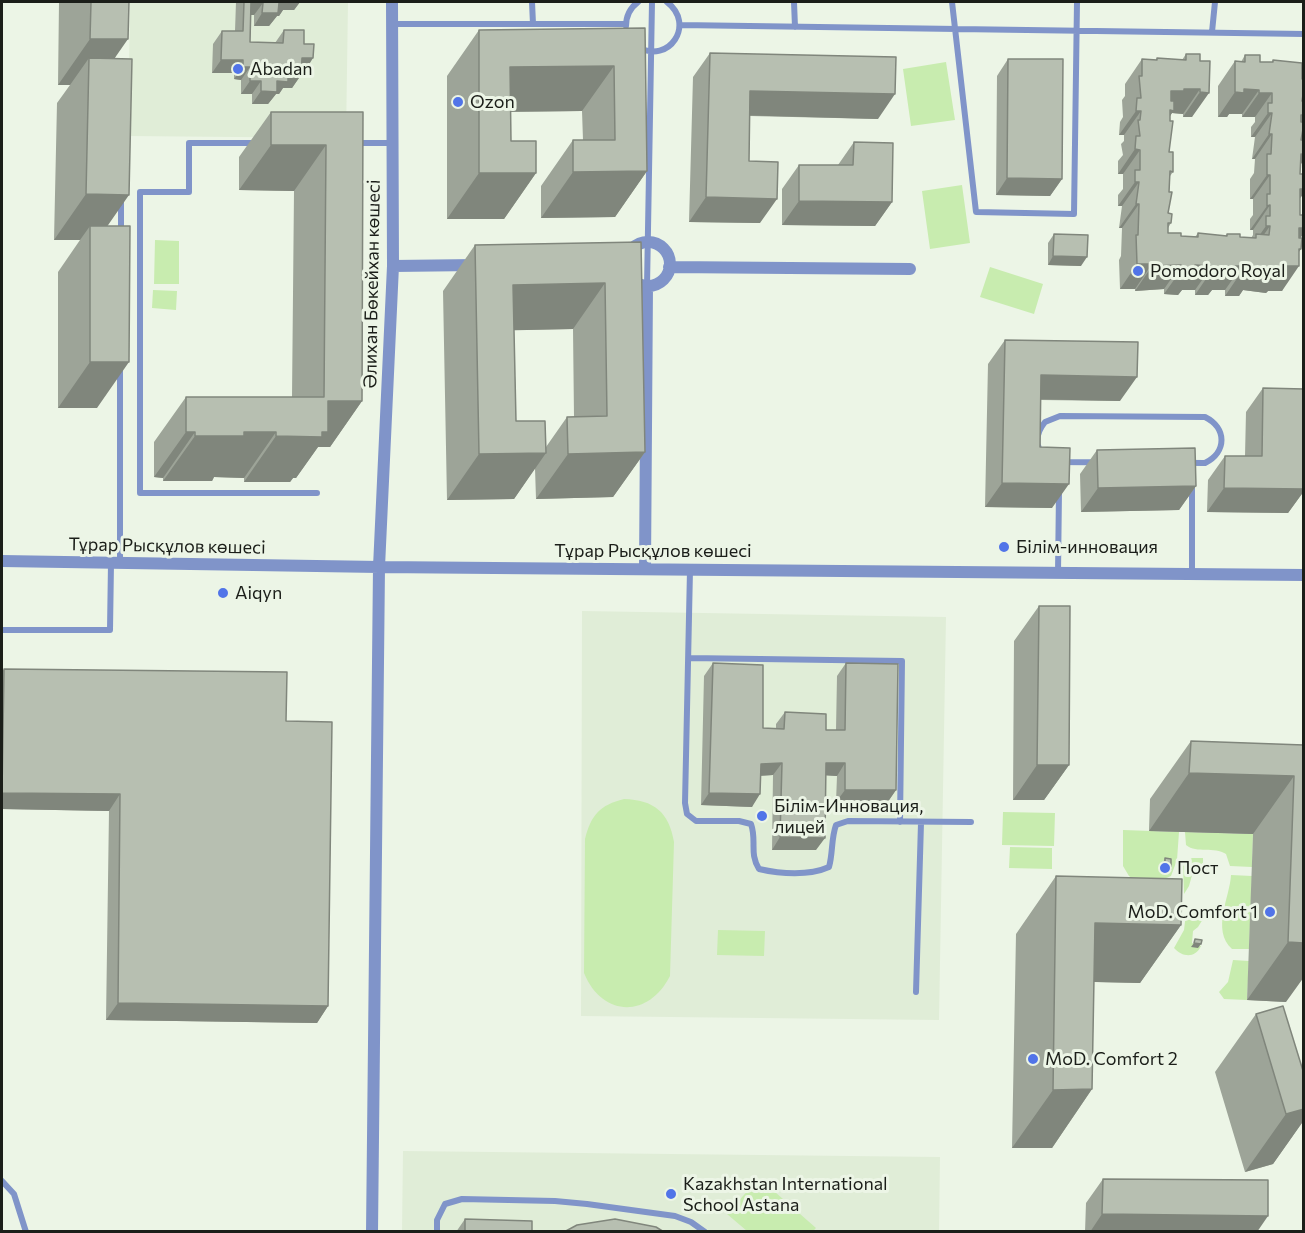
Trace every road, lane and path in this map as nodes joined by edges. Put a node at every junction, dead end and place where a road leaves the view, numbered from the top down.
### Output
1 (392, 2) edge
2 (532, 2) edge
3 (638, 2) edge
4 (652, 2) edge
5 (667, 2) edge
6 (794, 2) edge
7 (952, 2) edge
8 (1077, 2) edge
9 (1215, 2) edge
10 (392, 24) junction
11 (533, 24) junction
12 (626, 24) junction
13 (680, 25) junction
14 (795, 27) junction
15 (954, 29) junction
16 (1077, 30) junction
17 (627, 33) edge
18 (1212, 33) junction
19 (1304, 34) edge
20 (630, 40) edge
21 (652, 52) junction
22 (261, 143) dead end
23 (344, 143) edge
24 (392, 143) junction
25 (121, 192) edge
26 (121, 239) edge
27 (649, 242) junction
28 (491, 265) edge
29 (393, 266) junction
30 (669, 267) junction
31 (910, 269) dead end
32 (647, 286) junction
33 (120, 355) edge
34 (1060, 463) junction
35 (1192, 463) junction
36 (1059, 474) edge
37 (1059, 486) edge
38 (317, 493) dead end
39 (2, 561) edge
40 (115, 563) junction
41 (379, 567) junction
42 (645, 568) junction
43 (690, 569) junction
44 (1059, 573) junction
45 (1192, 574) junction
46 (1304, 575) edge
47 (2, 630) edge
48 (688, 657) junction
49 (900, 822) junction
50 (971, 822) dead end
51 (921, 823) junction
52 (916, 992) dead end
53 (2, 1181) edge
54 (26, 1232) edge
55 (372, 1232) edge
56 (437, 1232) edge
57 (705, 1232) edge

1 - 10 street, Әлихан Бөкейхан көшесі
2 - 11 lane
3 - 12 lane
4 - 21 lane
5 - 13 lane
6 - 14 lane
7 - 15 lane
8 - 16 lane
9 - 18 lane
10 - 11 lane
10 - 24 street, Әлихан Бөкейхан көшесі
11 - 12 lane
12 - 17 lane
13 - 14 lane
13 - 21 lane
14 - 15 lane
15 - 16 lane
15 - 16 lane
16 - 18 lane
18 - 19 lane
20 - 21 lane
21 - 27 lane
22 - 38 lane
23 - 24 lane
24 - 29 street, Әлихан Бөкейхан көшесі
25 - 26 lane
27 - 30 street
27 - 32 lane
27 - 32 street
28 - 29 street
29 - 41 street, Әлихан Бөкейхан көшесі
30 - 31 street
30 - 32 street
32 - 42 street
33 - 40 lane
34 - 35 lane
34 - 35 lane
34 - 36 lane
35 - 45 lane
37 - 44 lane
39 - 40 street, Тұрар Рысқұлов көшесі
40 - 41 street, Тұрар Рысқұлов көшесі
40 - 47 lane
41 - 42 street, Тұрар Рысқұлов көшесі
41 - 55 street, Әлихан Бөкейхан көшесі
42 - 43 street, Тұрар Рысқұлов көшесі
43 - 44 street, Тұрар Рысқұлов көшесі
43 - 48 lane
44 - 45 street, Тұрар Рысқұлов көшесі
45 - 46 street, Тұрар Рысқұлов көшесі
48 - 49 lane
48 - 49 lane
49 - 51 lane
50 - 51 lane
51 - 52 lane
53 - 54 lane
56 - 57 lane

